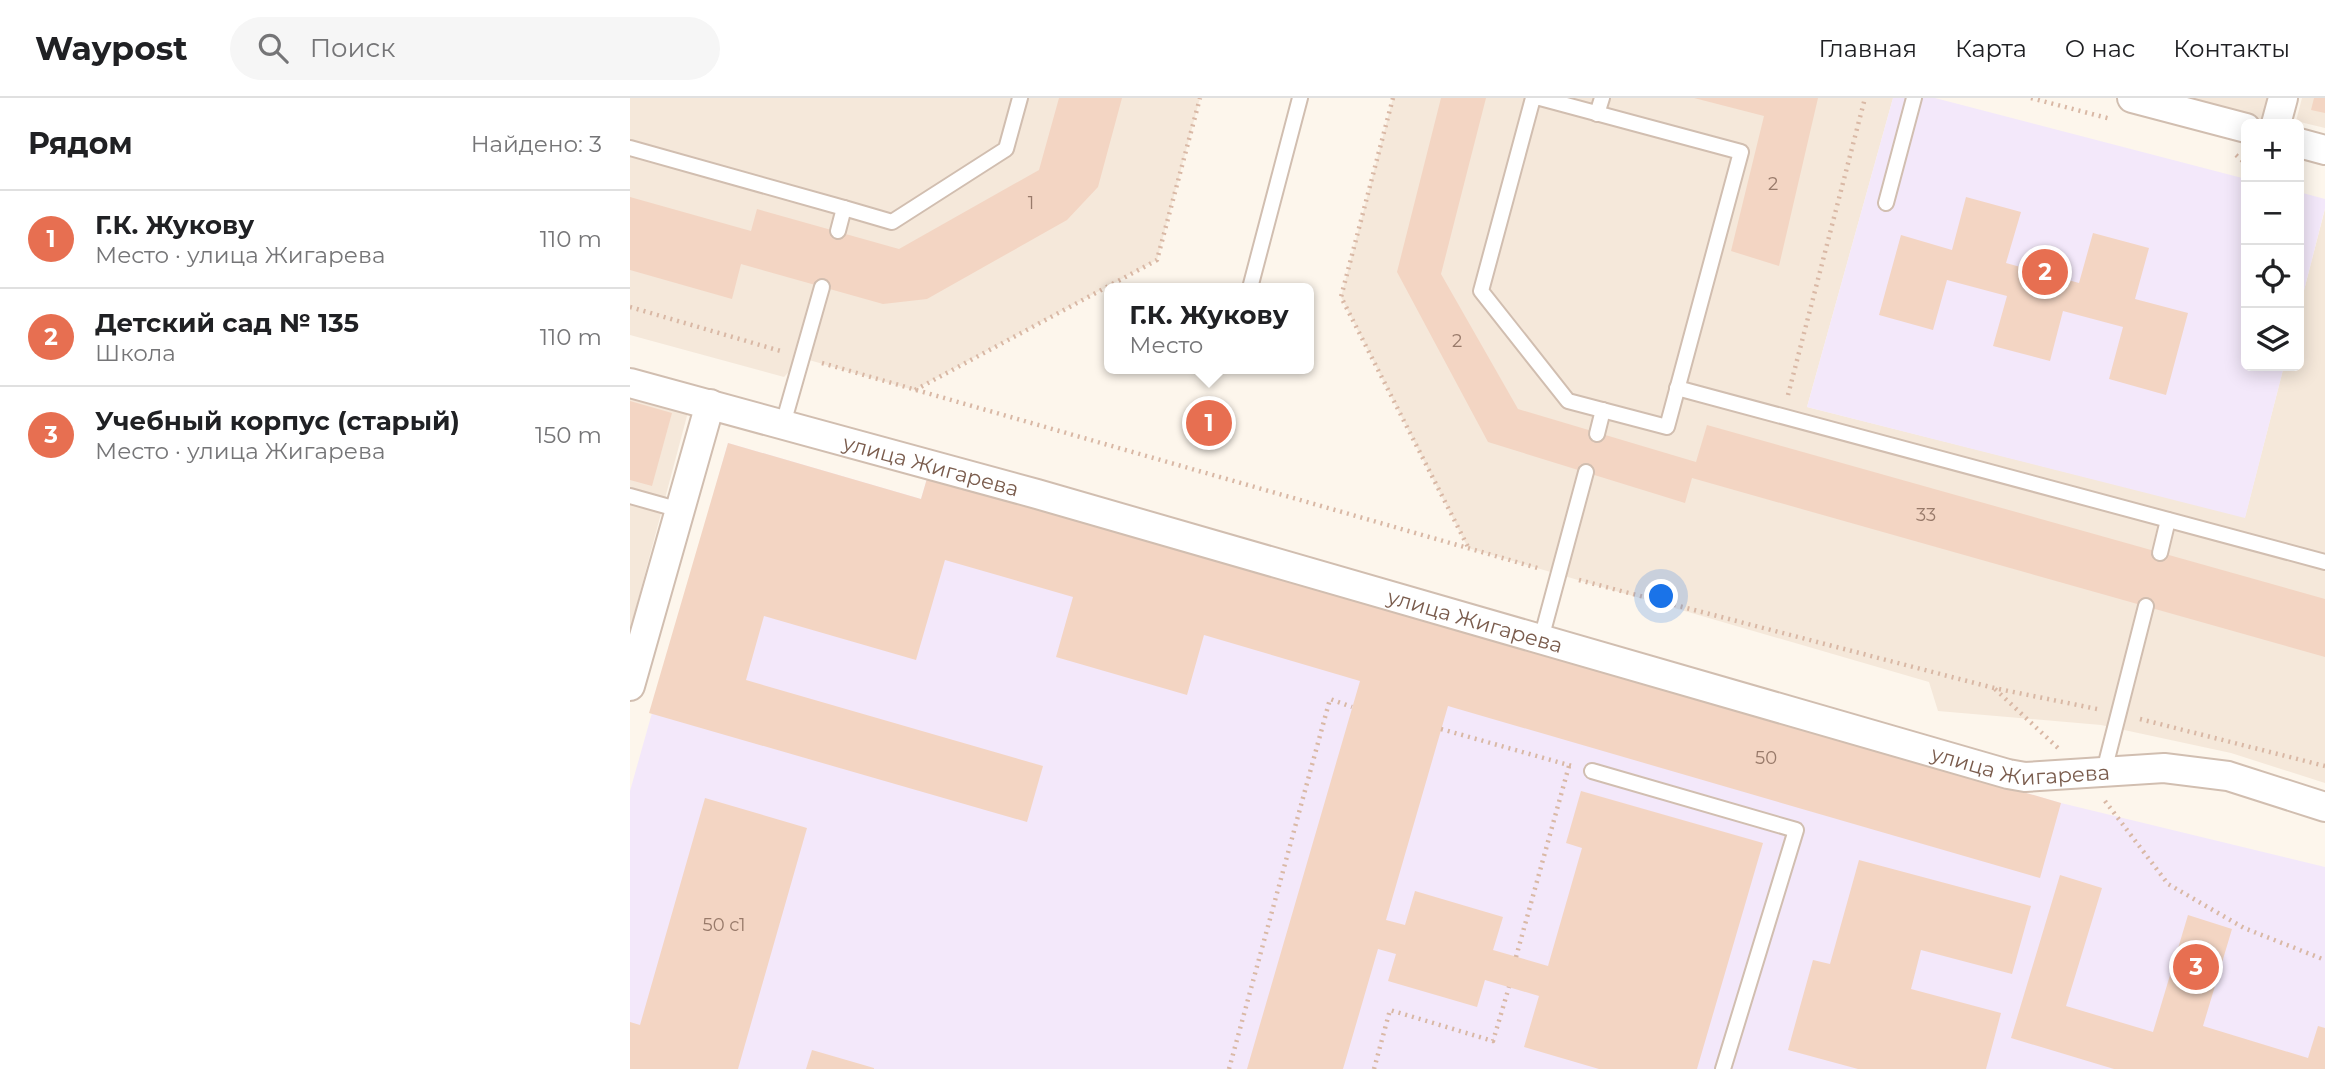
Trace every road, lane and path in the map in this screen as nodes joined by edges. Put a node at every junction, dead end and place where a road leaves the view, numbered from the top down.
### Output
1 (1020, 98) edge
2 (1200, 98) edge
3 (1300, 98) edge
4 (1392, 98) edge
5 (1533, 98) edge
6 (1540, 98) edge
7 (1601, 98) edge
8 (1865, 98) edge
9 (1914, 98) edge
10 (2132, 98) edge
11 (2284, 98) edge
12 (1597, 114) junction
13 (2278, 119) edge
14 (2241, 127) edge
15 (2304, 144) edge
16 (630, 148) edge
17 (2325, 150) edge
18 (1886, 203) dead end
19 (844, 208) junction
20 (838, 231) dead end
21 (1114, 283) edge
22 (1251, 283) edge
23 (822, 287) dead end
24 (1104, 288) edge
25 (630, 383) edge
26 (1677, 388) junction
27 (914, 390) dead end
28 (710, 404) junction
29 (1603, 410) junction
30 (985, 411) dead end
31 (1782, 416) junction
32 (783, 424) junction
33 (1597, 434) dead end
34 (1586, 472) dead end
35 (630, 496) edge
36 (680, 510) junction
37 (2168, 520) junction
38 (1468, 548) junction
39 (2160, 553) dead end
40 (2325, 562) edge
41 (1559, 574) junction
42 (2146, 606) dead end
43 (1541, 639) junction
44 (630, 686) edge
45 (1994, 688) junction
46 (1352, 707) dead end
47 (2119, 714) junction
48 (1441, 730) dead end
49 (1569, 765) junction
50 (2325, 766) edge
51 (1592, 771) joint
52 (2094, 772) junction
53 (2325, 807) edge
54 (1516, 957) dead end
55 (2325, 960) edge
56 (1509, 987) dead end
57 (1229, 1069) edge
58 (1374, 1069) edge
59 (1723, 1069) edge

1 - 19 lane
2 - 21 path
3 - 22 lane
4 - 38 path
5 - 29 lane
6 - 12 lane
7 - 12 lane
8 - 31 path
9 - 18 lane
10 - 14 street
11 - 13 street
12 - 26 lane
15 - 17 street
16 - 19 lane
19 - 20 lane
23 - 32 lane
24 - 27 path
25 - 28 street, улица Жигарева
26 - 29 lane
26 - 31 lane
28 - 32 street, улица Жигарева
28 - 36 street
29 - 33 lane
30 - 38 path
31 - 37 lane
32 - 43 street, улица Жигарева
34 - 41 lane
35 - 36 lane
36 - 44 street
37 - 39 lane
37 - 40 lane
38 - 41 path
41 - 43 lane
41 - 45 path
42 - 47 lane
43 - 52 street, улица Жигарева
45 - 47 path
45 - 52 path
46 - 57 path
47 - 50 path
47 - 52 lane
48 - 49 path
49 - 51 path
49 - 54 path
51 - 59 lane
52 - 53 street, улица Жигарева
52 - 55 path
56 - 58 path

